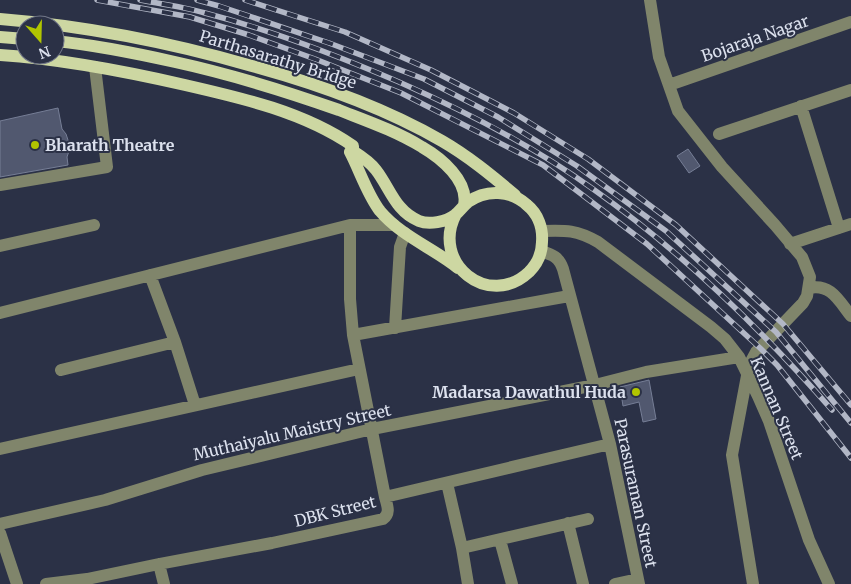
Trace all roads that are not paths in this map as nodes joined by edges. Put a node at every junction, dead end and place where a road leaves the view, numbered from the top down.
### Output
1 (650, 0) edge
2 (0, 19) edge
3 (851, 22) edge
4 (0, 37) edge
5 (15, 38) edge
6 (65, 42) edge
7 (0, 55) edge
8 (96, 67) junction
9 (669, 86) junction
10 (851, 90) edge
11 (801, 106) junction
12 (719, 134) dead end
13 (353, 146) junction
14 (0, 185) edge
15 (520, 199) junction
16 (460, 209) junction
17 (94, 225) dead end
18 (350, 225) junction
19 (394, 225) junction
20 (845, 226) edge
21 (542, 231) junction
22 (405, 233) junction
23 (790, 244) junction
24 (0, 246) edge
25 (541, 251) junction
26 (462, 271) junction
27 (150, 275) junction
28 (809, 288) junction
29 (569, 296) junction
30 (0, 313) edge
31 (851, 316) edge
32 (395, 328) junction
33 (353, 335) junction
34 (176, 342) junction
35 (739, 357) junction
36 (359, 369) junction
37 (61, 370) dead end
38 (748, 373) junction
39 (595, 385) junction
40 (195, 405) junction
41 (372, 429) junction
42 (610, 444) junction
43 (0, 450) edge
44 (447, 483) junction
45 (385, 497) junction
46 (588, 519) dead end
47 (568, 523) junction
48 (0, 524) edge
49 (0, 533) edge
50 (500, 540) junction
51 (462, 548) junction
52 (160, 564) junction
53 (638, 582) edge
54 (17, 584) edge
55 (46, 584) edge
56 (164, 584) edge
57 (468, 584) edge
58 (512, 584) edge
59 (583, 584) edge
60 (615, 584) edge
61 (754, 584) edge
62 (829, 584) edge

1 - 9 street
2 - 15 main road, Parthasarathy Bridge
3 - 9 street, Bojaraja Nagar
4 - 5 main road
6 - 16 main road, Parthasarathy Bridge
7 - 8 main road
8 - 13 main road
8 - 14 street
9 - 23 street
10 - 11 street
11 - 12 street
11 - 20 street
13 - 16 main road
13 - 19 main road
15 - 16 main road
15 - 21 main road
16 - 26 main road
17 - 24 street
18 - 19 street
18 - 27 street
18 - 33 street
19 - 22 main road
20 - 23 street
21 - 25 main road
21 - 35 street, Kannan Street
22 - 26 main road
22 - 32 street
23 - 28 street
25 - 26 main road
25 - 29 street, Parasuraman Street
27 - 30 street
27 - 34 street
28 - 31 street
28 - 38 street
29 - 32 street
29 - 39 street, Parasuraman Street
32 - 33 street
33 - 36 street
34 - 37 street
34 - 40 street
35 - 38 street, Kannan Street
35 - 39 street, Muthaiyalu Maistry Street
36 - 40 street
36 - 41 street
38 - 61 street
38 - 62 street, Kannan Street
39 - 41 street, Muthaiyalu Maistry Street
39 - 42 street, Parasuraman Street
40 - 43 street
41 - 45 street
41 - 48 street, Muthaiyalu Maistry Street
42 - 44 street, DBK Street
42 - 53 street, Parasuraman Street
44 - 45 street, DBK Street
44 - 51 street
45 - 52 street, DBK Street
46 - 47 street
47 - 50 street
47 - 59 street
49 - 54 street
50 - 51 street
50 - 58 street
51 - 57 street
52 - 55 street, DBK Street
52 - 56 street
53 - 60 street

